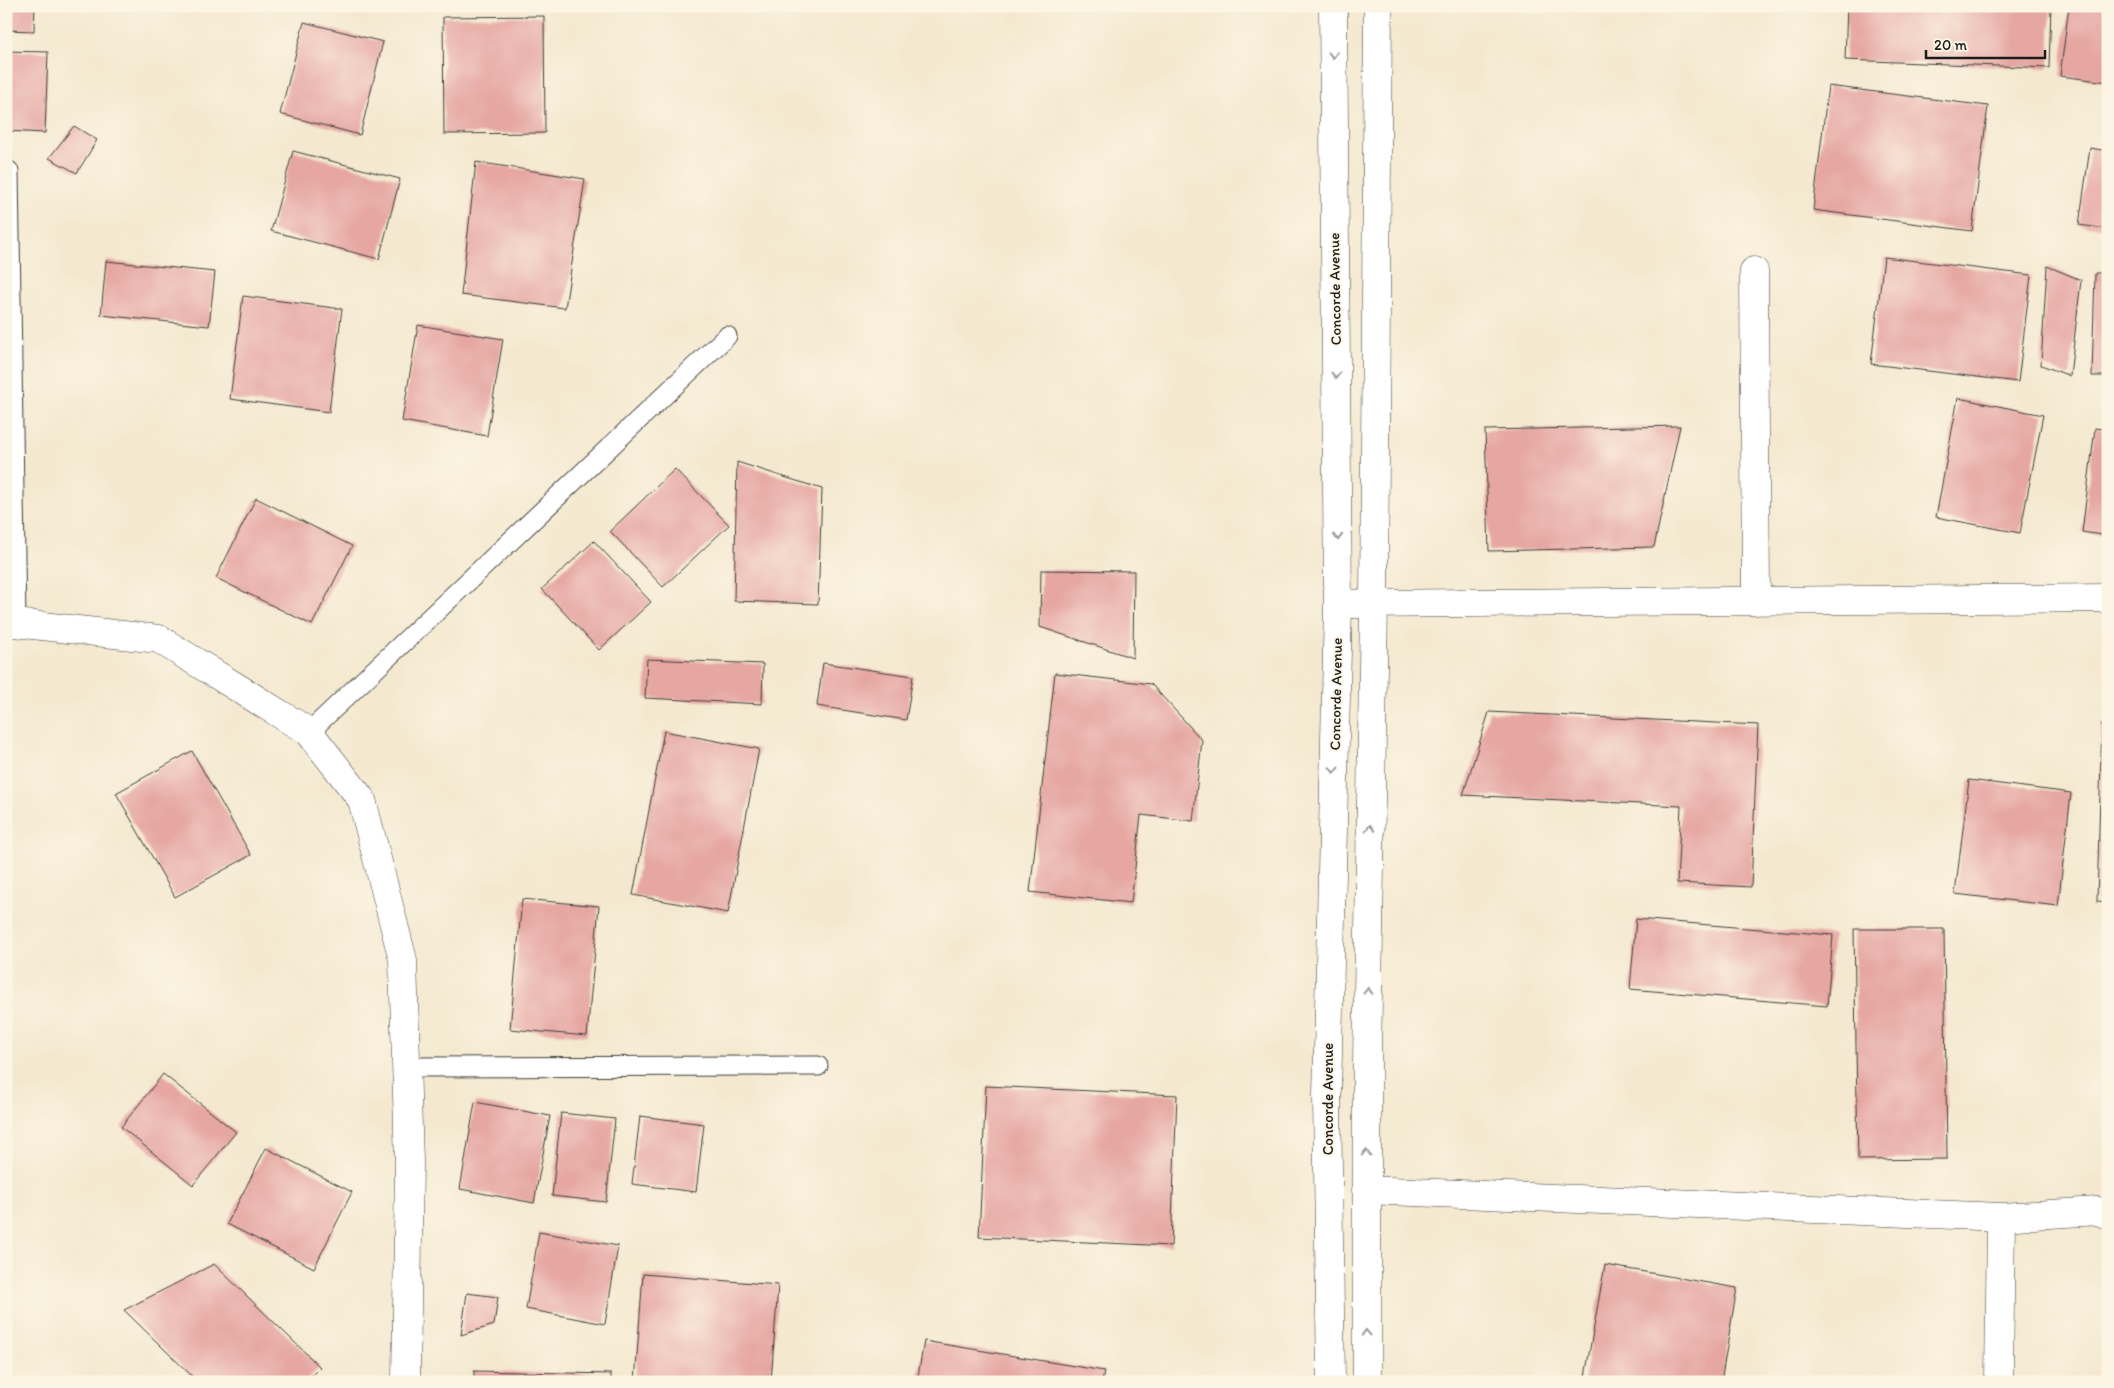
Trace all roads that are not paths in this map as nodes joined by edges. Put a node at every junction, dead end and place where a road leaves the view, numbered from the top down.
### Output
1 (1333, 6) edge
2 (1378, 6) edge
3 (9, 171) dead end
4 (1754, 271) dead end
5 (727, 336) dead end
6 (2108, 598) edge
7 (1756, 600) junction
8 (1374, 603) junction
9 (1338, 605) junction
10 (11, 622) edge
11 (309, 732) junction
12 (818, 1066) dead end
13 (406, 1067) junction
14 (1366, 1190) junction
15 (2108, 1214) edge
16 (2001, 1217) junction
17 (406, 1382) edge
18 (1331, 1382) edge
19 (1367, 1382) edge
20 (1999, 1382) edge

1 -> 9 street, Concorde Avenue
2 - 8 street
3 - 10 lane
4 - 7 street
5 - 11 lane
6 - 7 street
7 - 8 street
8 - 9 street
14 -> 8 street
9 -> 18 street, Concorde Avenue
10 - 11 street
11 - 13 street
12 - 13 lane
13 - 17 street
14 - 16 street
19 -> 14 street
15 - 16 street
16 - 20 street

